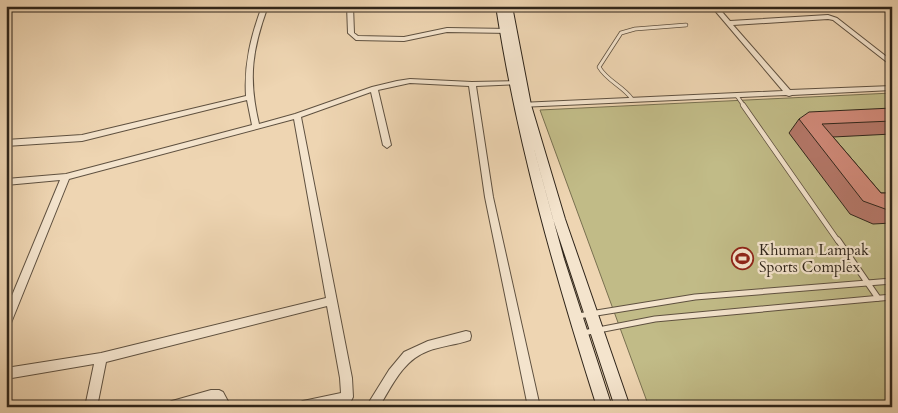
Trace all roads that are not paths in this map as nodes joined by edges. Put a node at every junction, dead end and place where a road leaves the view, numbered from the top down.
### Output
1 (266, 6) edge
2 (350, 6) edge
3 (500, 6) edge
4 (508, 6) edge
5 (714, 6) edge
6 (729, 23) junction
7 (686, 25) dead end
8 (508, 31) junction
9 (892, 64) edge
10 (517, 82) junction
11 (475, 84) junction
12 (892, 88) edge
13 (374, 89) junction
14 (789, 94) junction
15 (737, 96) junction
16 (632, 100) junction
17 (250, 105) junction
18 (521, 105) junction
19 (297, 116) junction
20 (256, 127) junction
21 (6, 143) edge
22 (387, 145) dead end
23 (66, 177) junction
24 (6, 182) edge
25 (892, 281) edge
26 (866, 282) junction
27 (892, 297) edge
28 (878, 298) junction
29 (332, 301) junction
30 (591, 314) junction
31 (575, 316) junction
32 (6, 322) edge
33 (597, 332) junction
34 (581, 334) junction
35 (466, 336) dead end
36 (101, 358) junction
37 (6, 374) edge
38 (348, 402) edge
39 (91, 407) edge
40 (172, 407) edge
41 (225, 407) edge
42 (303, 407) edge
43 (372, 407) edge
44 (534, 407) edge
45 (605, 407) edge
46 (623, 407) edge

1 - 17 street
2 - 8 street
3 - 8 main road
4 - 8 main road
5 - 6 street
6 - 9 street
6 - 14 street
7 - 16 lane
8 - 10 main road
10 - 11 street
10 - 18 main road
11 - 13 street
11 - 44 street
12 - 14 street
13 - 19 street
13 - 22 street
14 - 15 street
15 - 16 street
15 - 26 lane
16 - 18 street
17 - 20 street
17 - 21 street
18 - 30 main road
18 - 31 main road
19 - 20 street
19 - 29 street
20 - 23 street
23 - 24 street
23 - 32 street
25 - 26 lane
26 - 28 lane
26 - 30 lane
27 - 28 lane
28 - 33 lane
29 - 36 street
29 - 38 street
30 - 31 lane
30 - 33 main road
31 - 34 main road
33 - 34 lane
33 - 46 main road
34 - 45 main road
35 - 43 street
36 - 37 street
36 - 39 street
38 - 42 street
40 - 41 street

